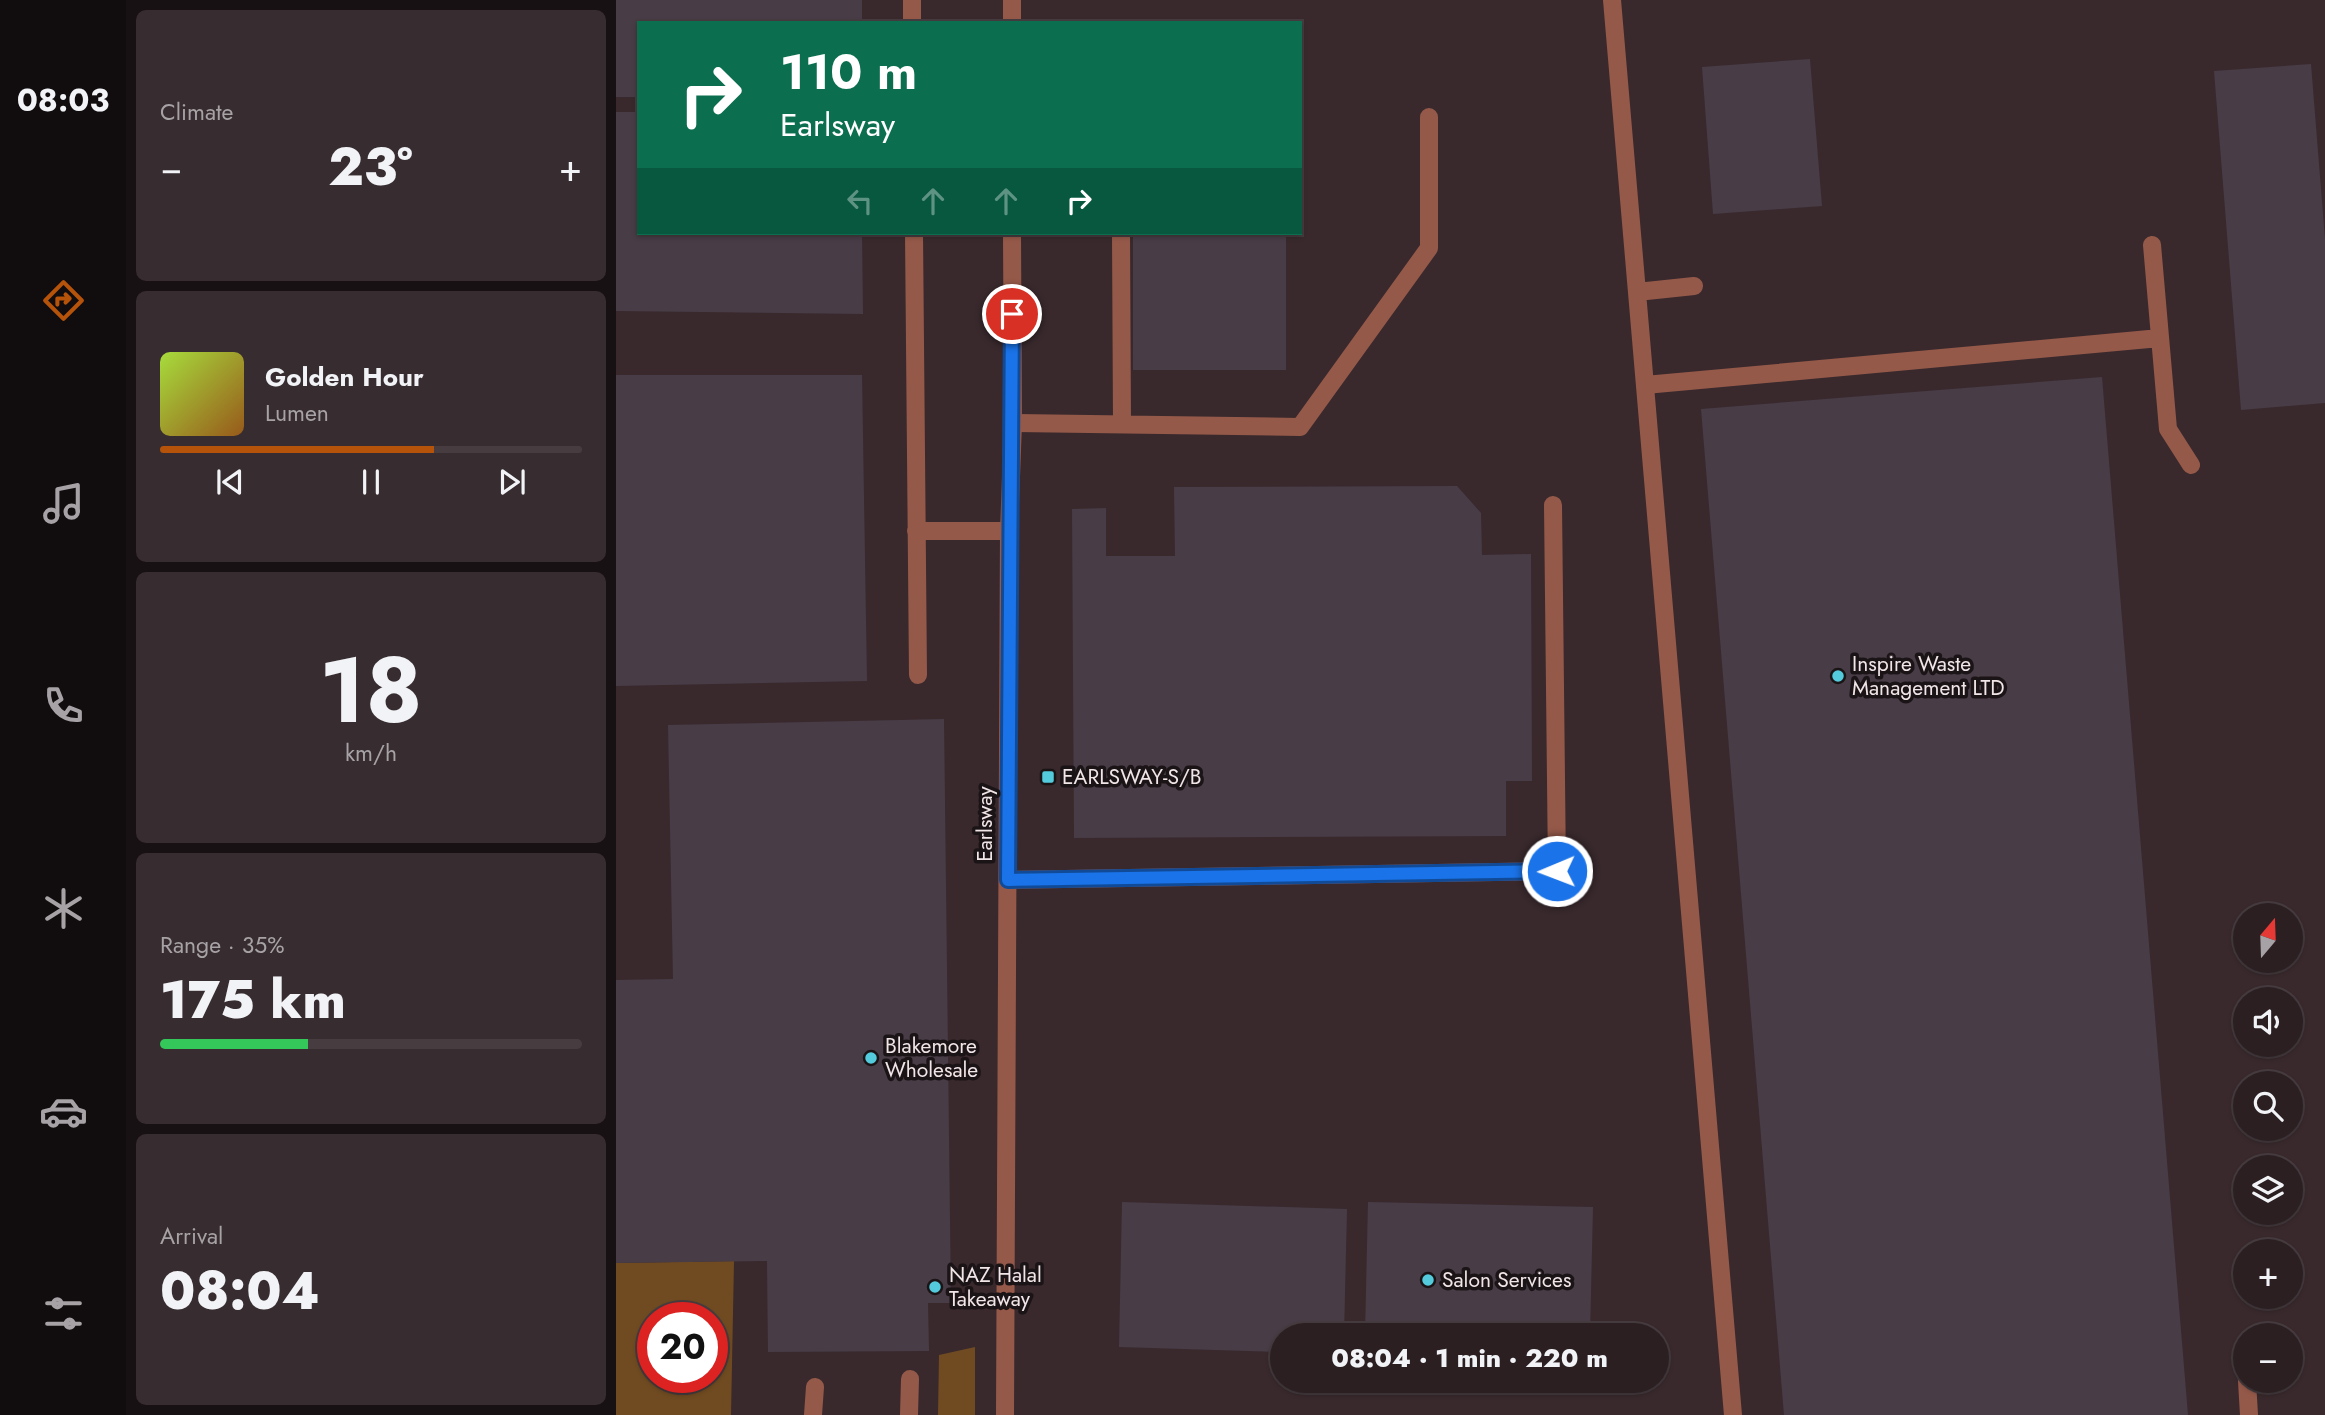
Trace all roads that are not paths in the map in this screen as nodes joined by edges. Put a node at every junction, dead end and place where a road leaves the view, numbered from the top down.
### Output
1 (912, 0) edge
2 (1012, 0) edge
3 (1612, 0) edge
4 (912, 21) edge
5 (1012, 21) edge
6 (1429, 117) dead end
7 (914, 235) edge
8 (1012, 235) edge
9 (1121, 235) edge
10 (2152, 245) dead end
11 (1694, 286) dead end
12 (1637, 292) junction
13 (2160, 338) junction
14 (1645, 384) junction
15 (1013, 423) junction
16 (1122, 423) junction
17 (2191, 465) dead end
18 (1553, 505) dead end
19 (916, 531) junction
20 (1009, 531) junction
21 (918, 675) dead end
22 (1008, 880) junction
23 (910, 1379) dead end
24 (815, 1387) dead end
25 (2248, 1393) edge
26 (813, 1415) edge
27 (909, 1415) edge
28 (1005, 1415) edge
29 (1732, 1415) edge
30 (2249, 1415) edge

1 - 4 street
2 - 5 street
3 - 12 street
6 - 16 street
7 - 19 street
8 - 15 street, Earlsway
9 - 16 street
10 - 13 street
11 - 12 street
12 - 14 street
13 - 14 street
13 - 17 street
14 - 29 street
15 - 16 street
15 - 20 street, Earlsway
18 - 22 street
19 - 20 street
19 - 21 street
20 - 22 street, Earlsway
22 - 28 street, Earlsway
23 - 27 street
24 - 26 street
25 - 30 street

